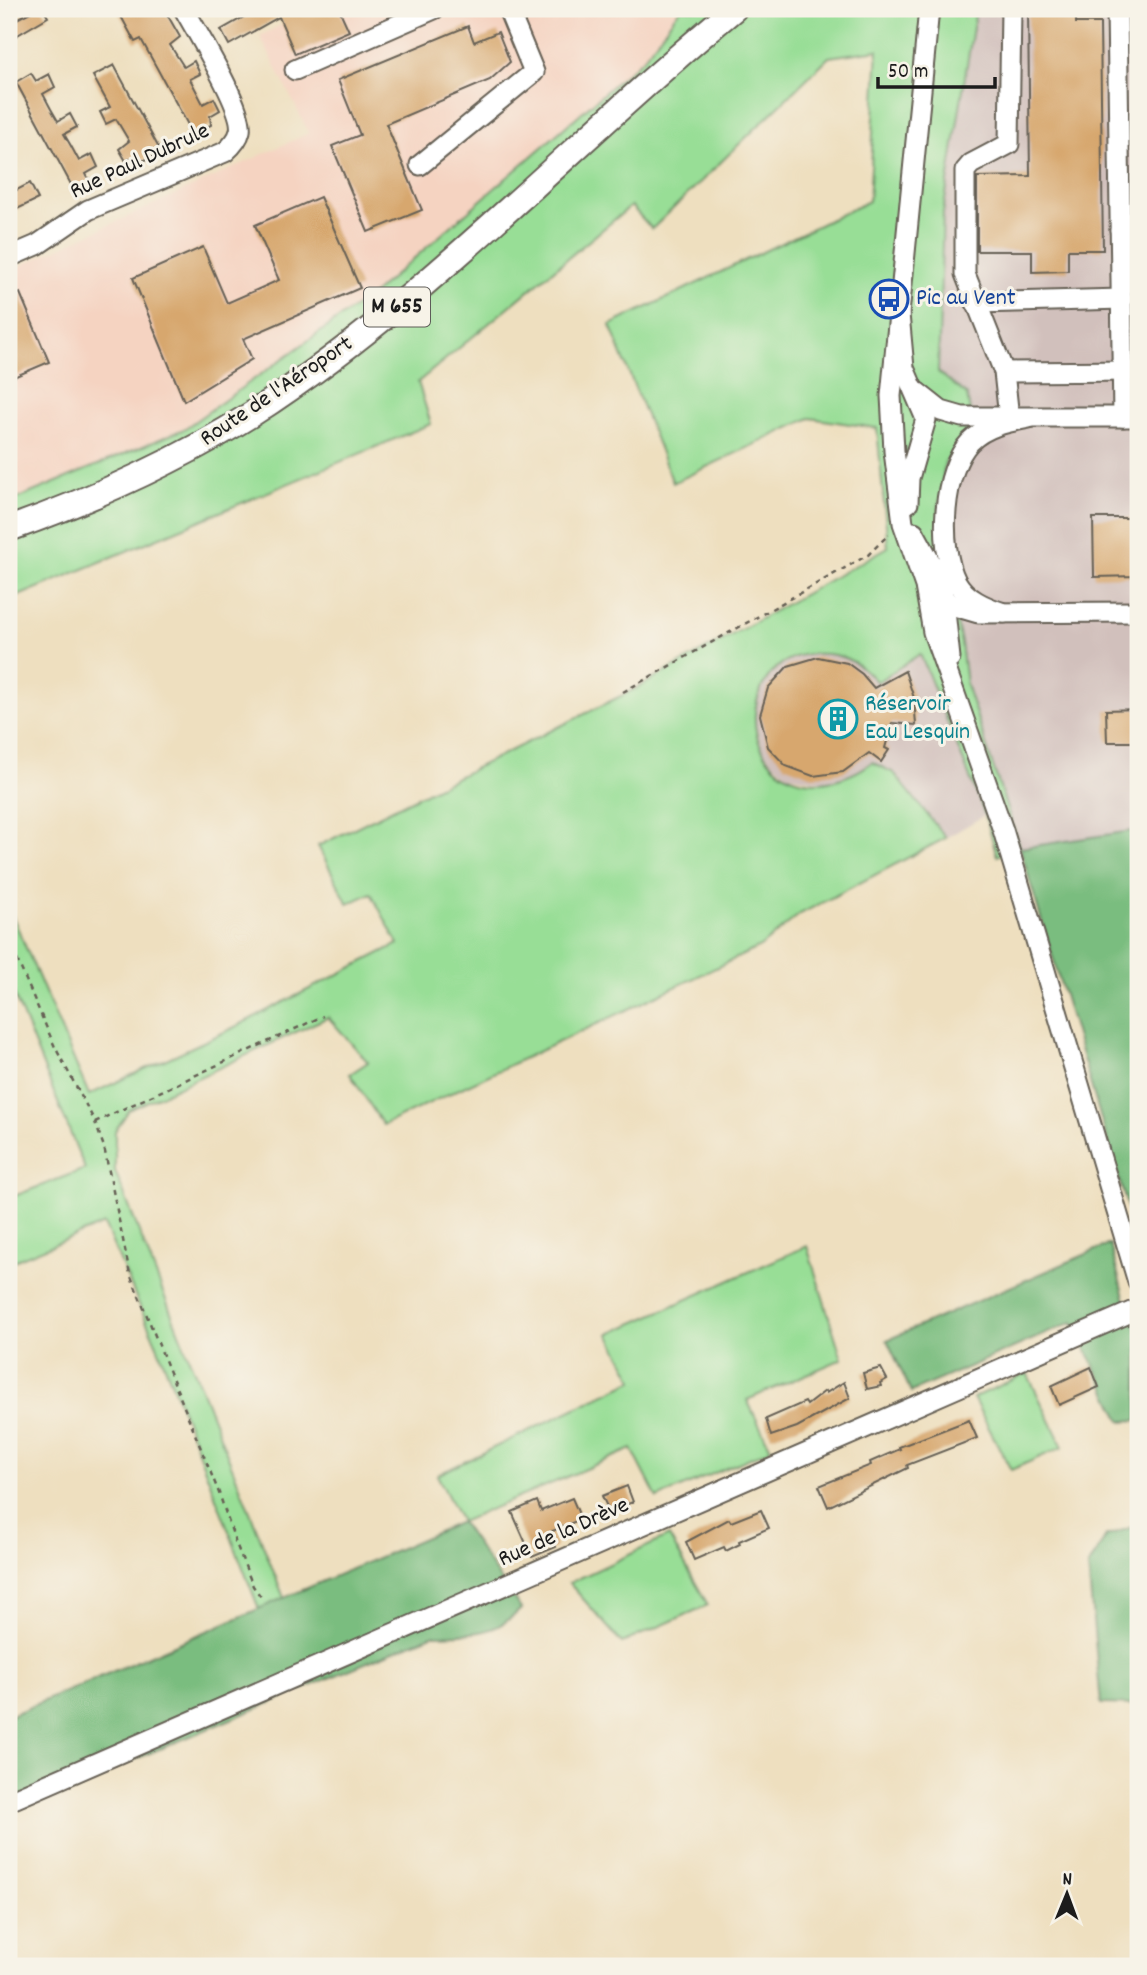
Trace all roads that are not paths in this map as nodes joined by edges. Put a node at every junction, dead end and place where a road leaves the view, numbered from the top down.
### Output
1 (184, 9) edge
2 (434, 9) edge
3 (509, 9) edge
4 (734, 9) edge
5 (929, 9) edge
6 (1011, 9) edge
7 (1117, 9) edge
8 (295, 70) dead end
9 (420, 165) dead end
10 (1129, 230) edge
11 (9, 257) edge
12 (1122, 299) junction
13 (976, 303) junction
14 (899, 314) junction
15 (1130, 371) edge
16 (1004, 372) junction
17 (932, 410) junction
18 (1131, 417) edge
19 (1009, 418) junction
20 (1029, 418) junction
21 (892, 435) junction
22 (9, 529) edge
23 (922, 577) junction
24 (946, 602) junction
25 (1138, 612) edge
26 (1004, 613) junction
27 (943, 646) junction
28 (1136, 1270) edge
29 (1138, 1309) edge
30 (9, 1801) edge

1 - 11 street, Rue Paul Dubrule
2 - 8 street
3 - 9 street
4 - 22 main road, Route de l'Aéroport / M 655
5 - 14 street
6 - 13 street
7 - 10 street
10 - 12 street
12 - 13 street
12 - 15 street
13 - 16 street
14 - 17 street
14 - 21 street
15 - 16 street
15 - 18 street
16 - 19 street
17 - 19 street
17 - 21 street
17 - 24 street
18 - 20 street
19 - 20 street
20 - 26 street
21 - 23 street
23 - 24 street
23 - 27 street
24 - 26 street
24 - 27 street
25 - 26 street
27 - 28 street
29 - 30 street, Rue de la Drève

